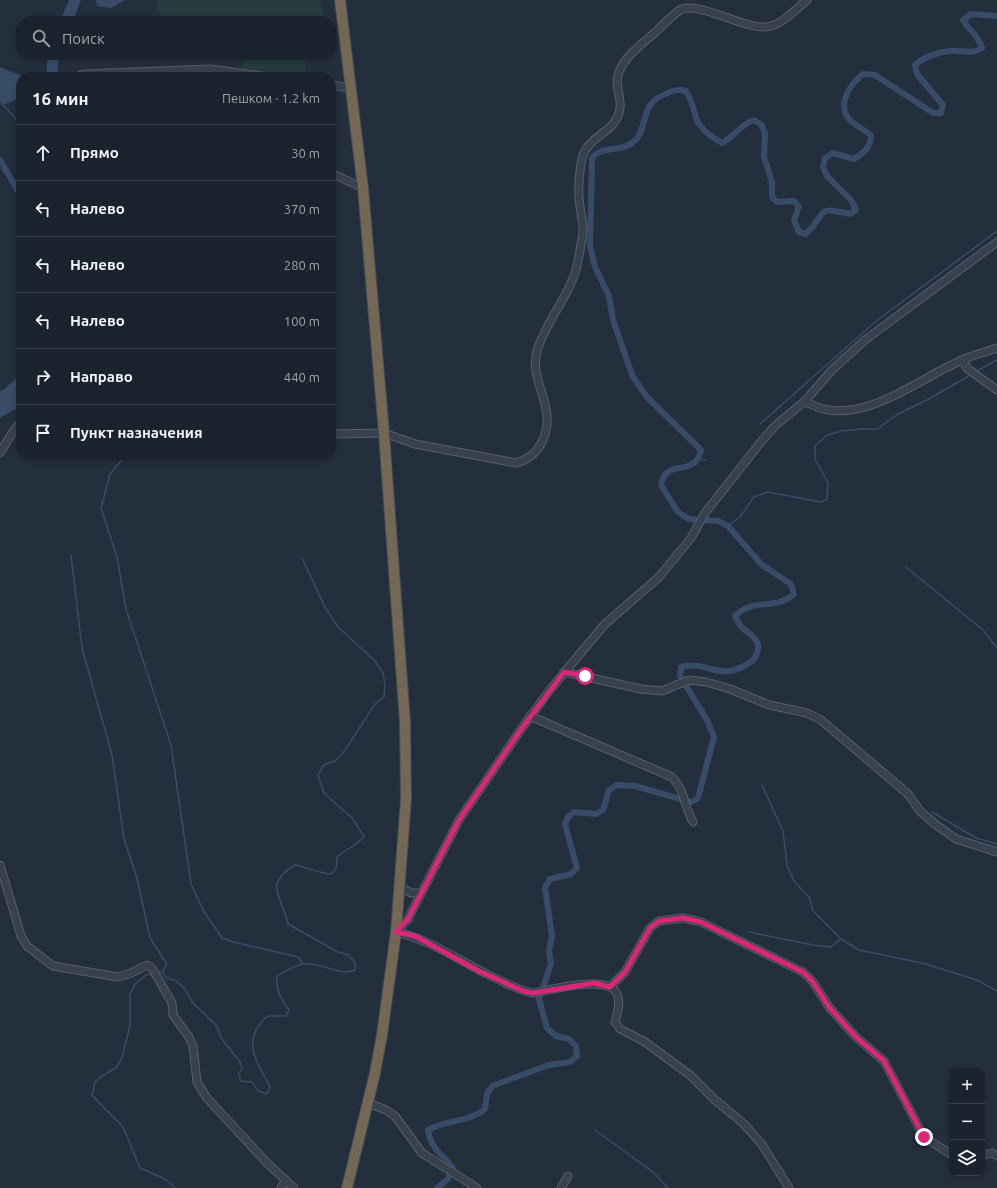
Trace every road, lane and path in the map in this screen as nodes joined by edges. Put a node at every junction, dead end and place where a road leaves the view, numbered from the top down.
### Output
1 (340, 0) edge
2 (807, 0) edge
3 (134, 72) edge
4 (232, 72) edge
5 (336, 86) edge
6 (350, 88) junction
7 (336, 175) edge
8 (363, 188) junction
9 (997, 242) edge
10 (997, 348) edge
11 (962, 360) junction
12 (997, 390) edge
13 (805, 401) junction
14 (16, 428) edge
15 (384, 433) junction
16 (336, 434) edge
17 (0, 454) edge
18 (564, 672) junction
19 (530, 716) junction
20 (693, 822) dead end
21 (997, 852) edge
22 (0, 865) edge
23 (400, 887) junction
24 (421, 893) junction
25 (396, 932) junction
26 (610, 987) junction
27 (368, 1103) junction
28 (949, 1153) edge
29 (985, 1155) edge
30 (997, 1156) edge
31 (568, 1176) dead end
32 (286, 1180) junction
33 (281, 1188) edge
34 (294, 1188) edge
35 (347, 1188) edge
36 (477, 1188) edge
37 (561, 1188) edge
38 (789, 1188) edge

1 - 6 highway
2 - 15 street
3 - 4 street
5 - 6 street
6 - 8 highway
7 - 8 street
8 - 15 highway
9 - 13 street
10 - 11 street
11 - 12 street
11 - 13 street
13 - 18 street
14 - 17 street
15 - 16 street
15 - 23 highway
18 - 19 street
18 - 21 street
19 - 20 street
19 - 24 street
22 - 32 street
23 - 24 street
23 - 25 highway
24 - 25 street
25 - 26 street
25 - 27 highway
26 - 28 street
26 - 38 street
27 - 35 highway
27 - 36 street
29 - 30 street
31 - 37 street
32 - 33 street
32 - 34 street

